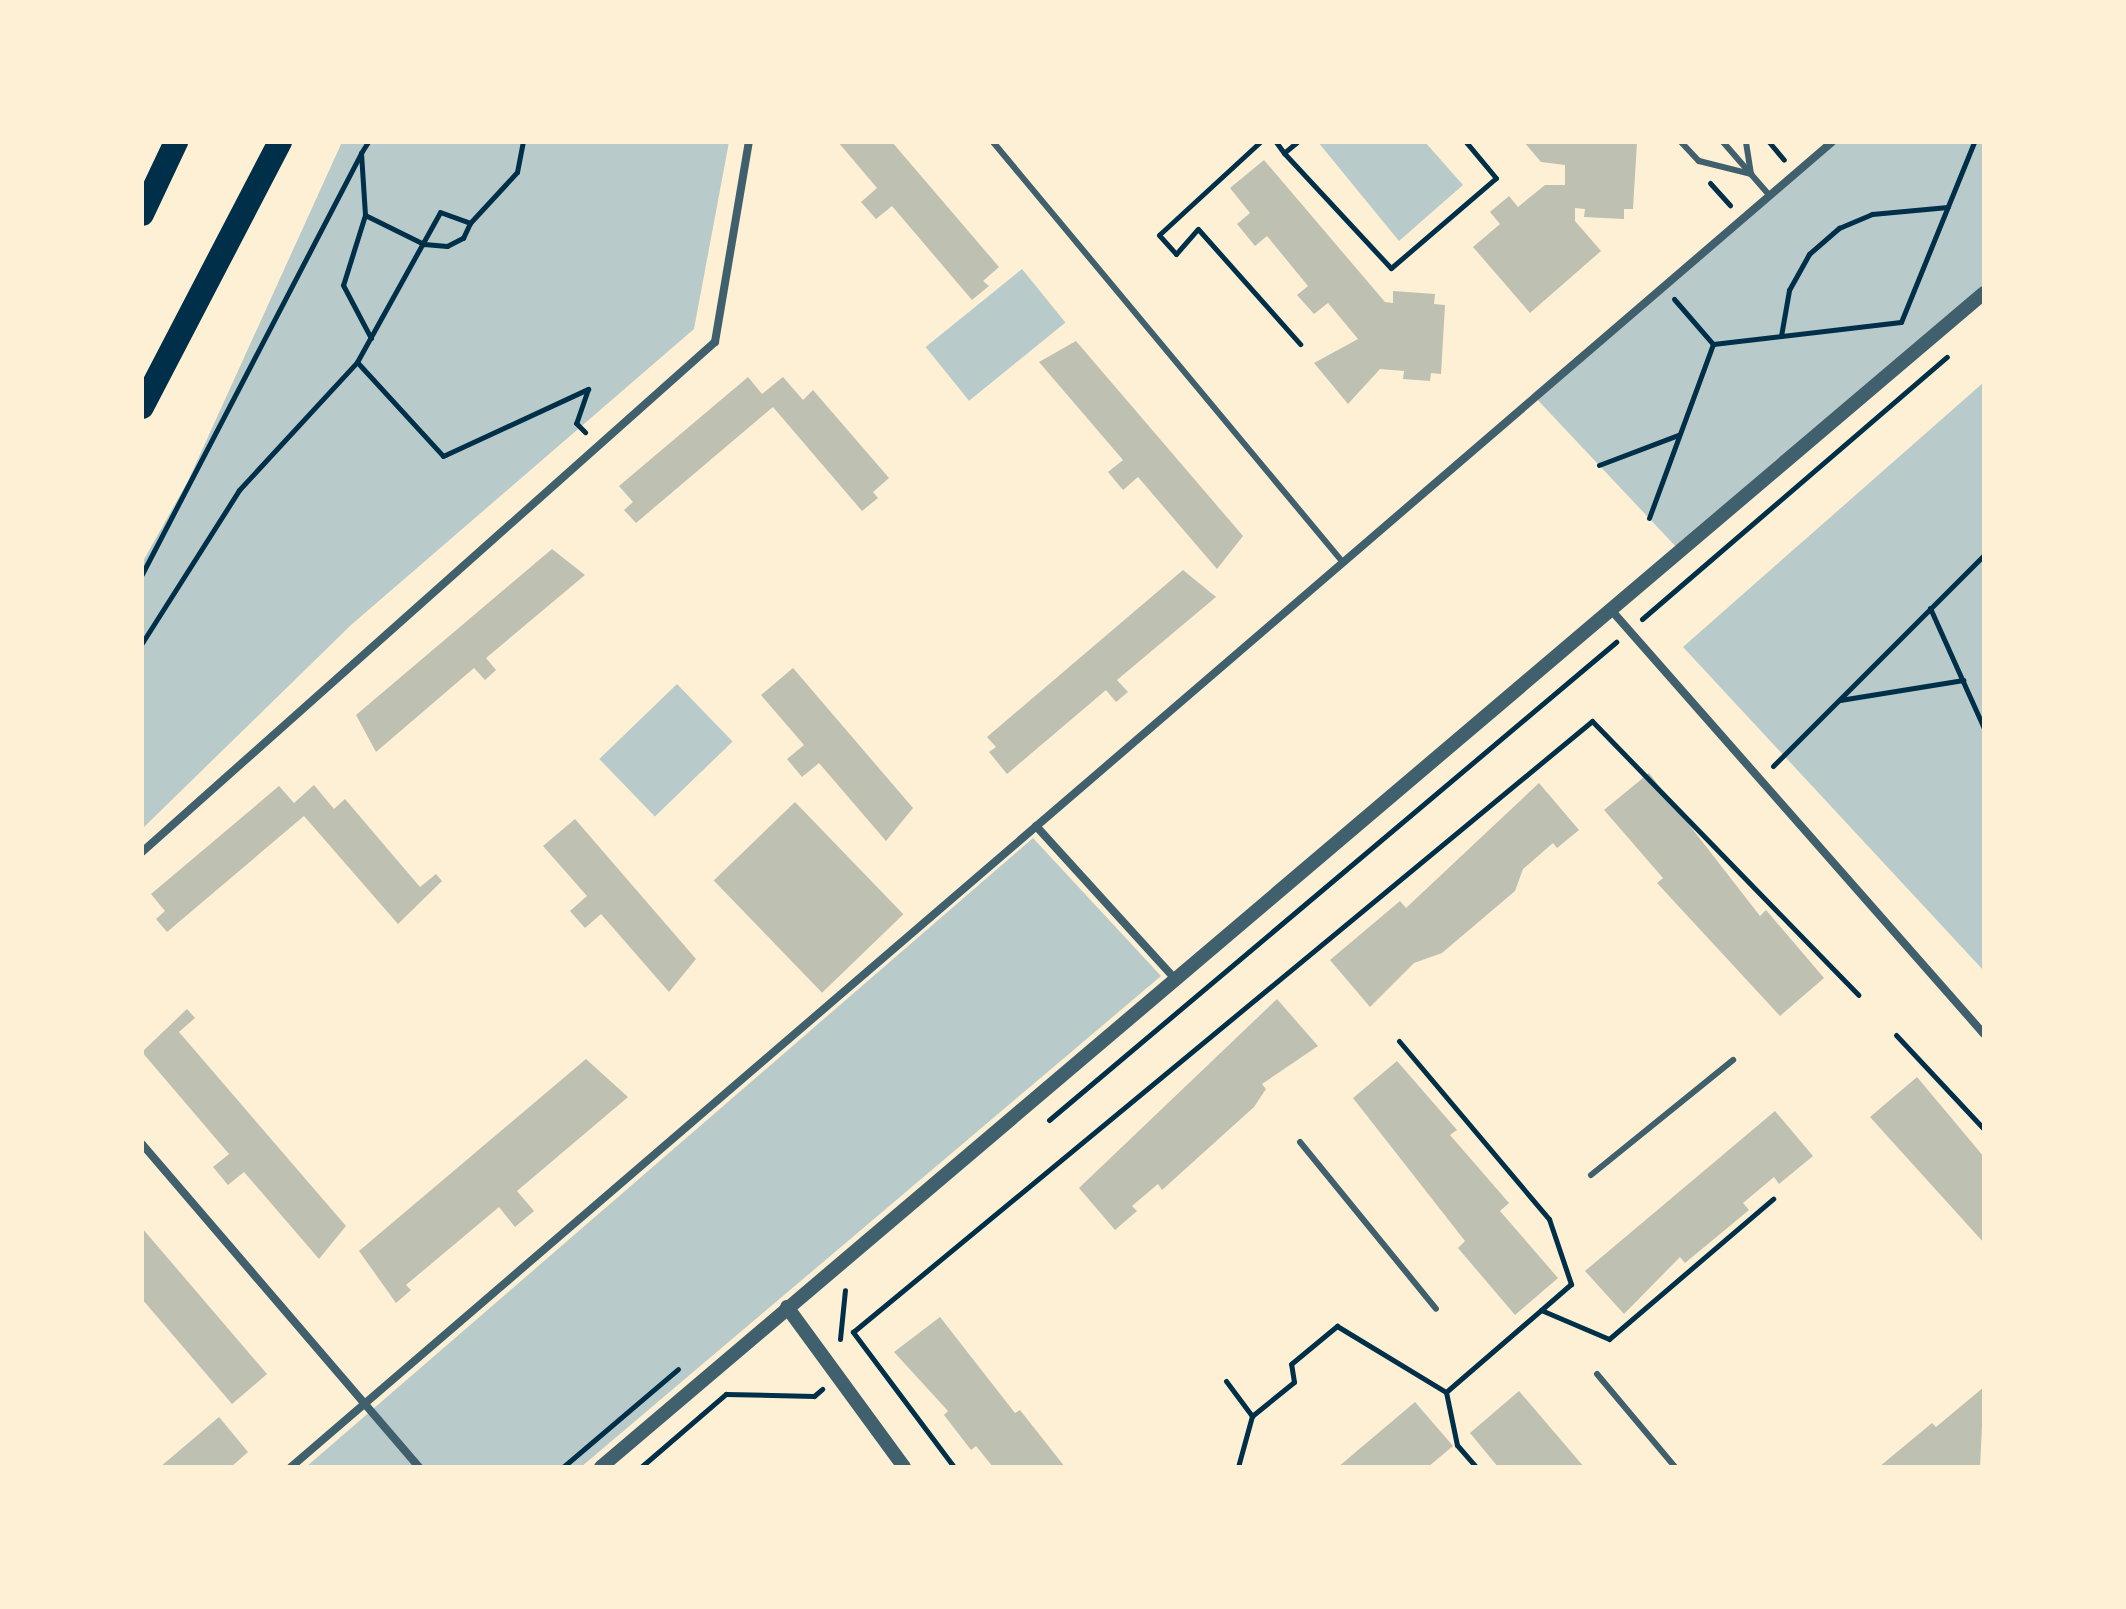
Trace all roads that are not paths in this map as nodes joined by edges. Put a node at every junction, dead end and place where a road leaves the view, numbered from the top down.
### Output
1 (176, 142) edge
2 (280, 142) edge
3 (749, 142) edge
4 (993, 142) edge
5 (1681, 142) edge
6 (1723, 142) edge
7 (1746, 142) edge
8 (1832, 142) edge
9 (1751, 174) junction
10 (1769, 195) junction
11 (142, 214) edge
12 (1984, 293) edge
13 (142, 407) edge
14 (1341, 560) junction
15 (1612, 611) junction
16 (1036, 826) junction
17 (142, 852) edge
18 (1177, 981) junction
19 (1984, 1034) edge
20 (1733, 1060) dead end
21 (1300, 1142) dead end
22 (142, 1144) edge
23 (1591, 1175) dead end
24 (787, 1307) junction
25 (1436, 1309) dead end
26 (1597, 1374) dead end
27 (365, 1403) junction
28 (900, 1465) edge
29 (291, 1467) edge
30 (419, 1467) edge
31 (601, 1467) edge
32 (1675, 1467) edge

1 - 11 highway
2 - 13 highway
3 - 17 street
4 - 14 lane
5 - 9 lane
6 - 9 lane
7 - 9 lane
8 - 10 street
9 - 10 lane
10 - 14 street
12 - 15 street
14 - 16 street
15 - 18 street
15 - 19 street
16 - 18 street
16 - 27 street
18 - 24 street
20 - 23 lane
21 - 25 lane
22 - 27 street
24 - 28 street
24 - 31 street
26 - 32 lane
27 - 29 street
27 - 30 street

